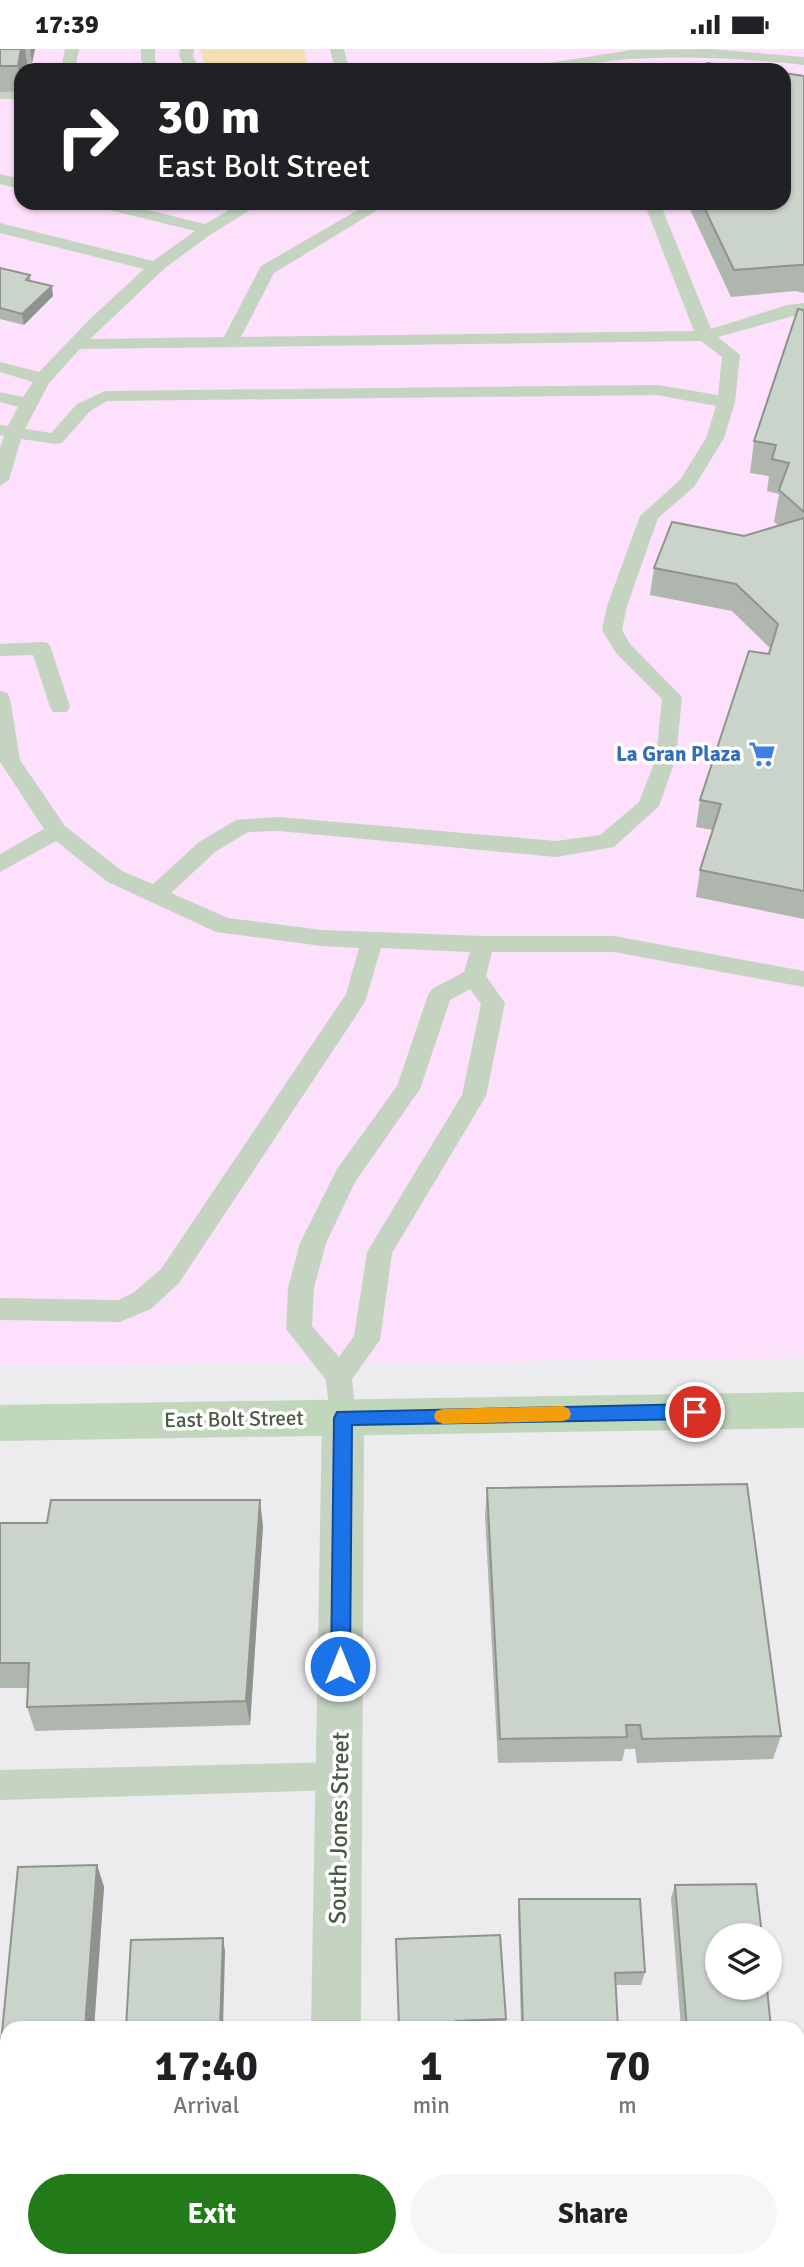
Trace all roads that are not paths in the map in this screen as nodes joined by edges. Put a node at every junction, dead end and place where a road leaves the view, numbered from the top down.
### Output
1 (797, 57) edge
2 (559, 63) edge
3 (128, 210) edge
4 (241, 210) edge
5 (369, 210) edge
6 (655, 210) edge
7 (0, 228) edge
8 (207, 229) junction
9 (156, 267) junction
10 (804, 308) edge
11 (705, 336) junction
12 (230, 342) junction
13 (76, 344) junction
14 (0, 367) edge
15 (43, 379) junction
16 (0, 397) edge
17 (726, 402) junction
18 (28, 404) junction
19 (7, 431) edge
20 (3, 453) edge
21 (0, 480) edge
22 (0, 650) edge
23 (60, 707) dead end
24 (1, 710) edge
25 (3, 763) edge
26 (57, 831) junction
27 (0, 864) edge
28 (154, 896) junction
29 (372, 940) junction
30 (483, 944) junction
31 (474, 977) junction
32 (804, 979) edge
33 (0, 1309) edge
34 (341, 1397) junction
35 (804, 1410) edge
36 (0, 1423) edge
37 (339, 1776) junction
38 (0, 1785) edge
39 (336, 2021) edge

1 - 2 lane
3 - 8 lane
4 - 8 lane
5 - 12 lane
6 - 11 lane
7 - 9 lane
8 - 9 lane
9 - 13 lane
10 - 11 lane
11 - 12 lane
11 - 17 lane
12 - 13 lane
13 - 15 lane
14 - 15 lane
15 - 18 lane
16 - 18 lane
17 - 19 lane
17 - 28 lane
18 - 19 lane
19 - 20 lane
20 - 21 lane
22 - 23 lane
24 - 25 lane
25 - 26 lane
26 - 27 lane
26 - 28 lane
28 - 29 lane
29 - 30 lane
29 - 33 lane
30 - 31 lane
30 - 32 lane
31 - 34 lane
31 - 34 lane
34 - 35 street, East Bolt Street
34 - 36 street, East Bolt Street
34 - 37 street, South Jones Street
37 - 38 lane
37 - 39 street, South Jones Street

